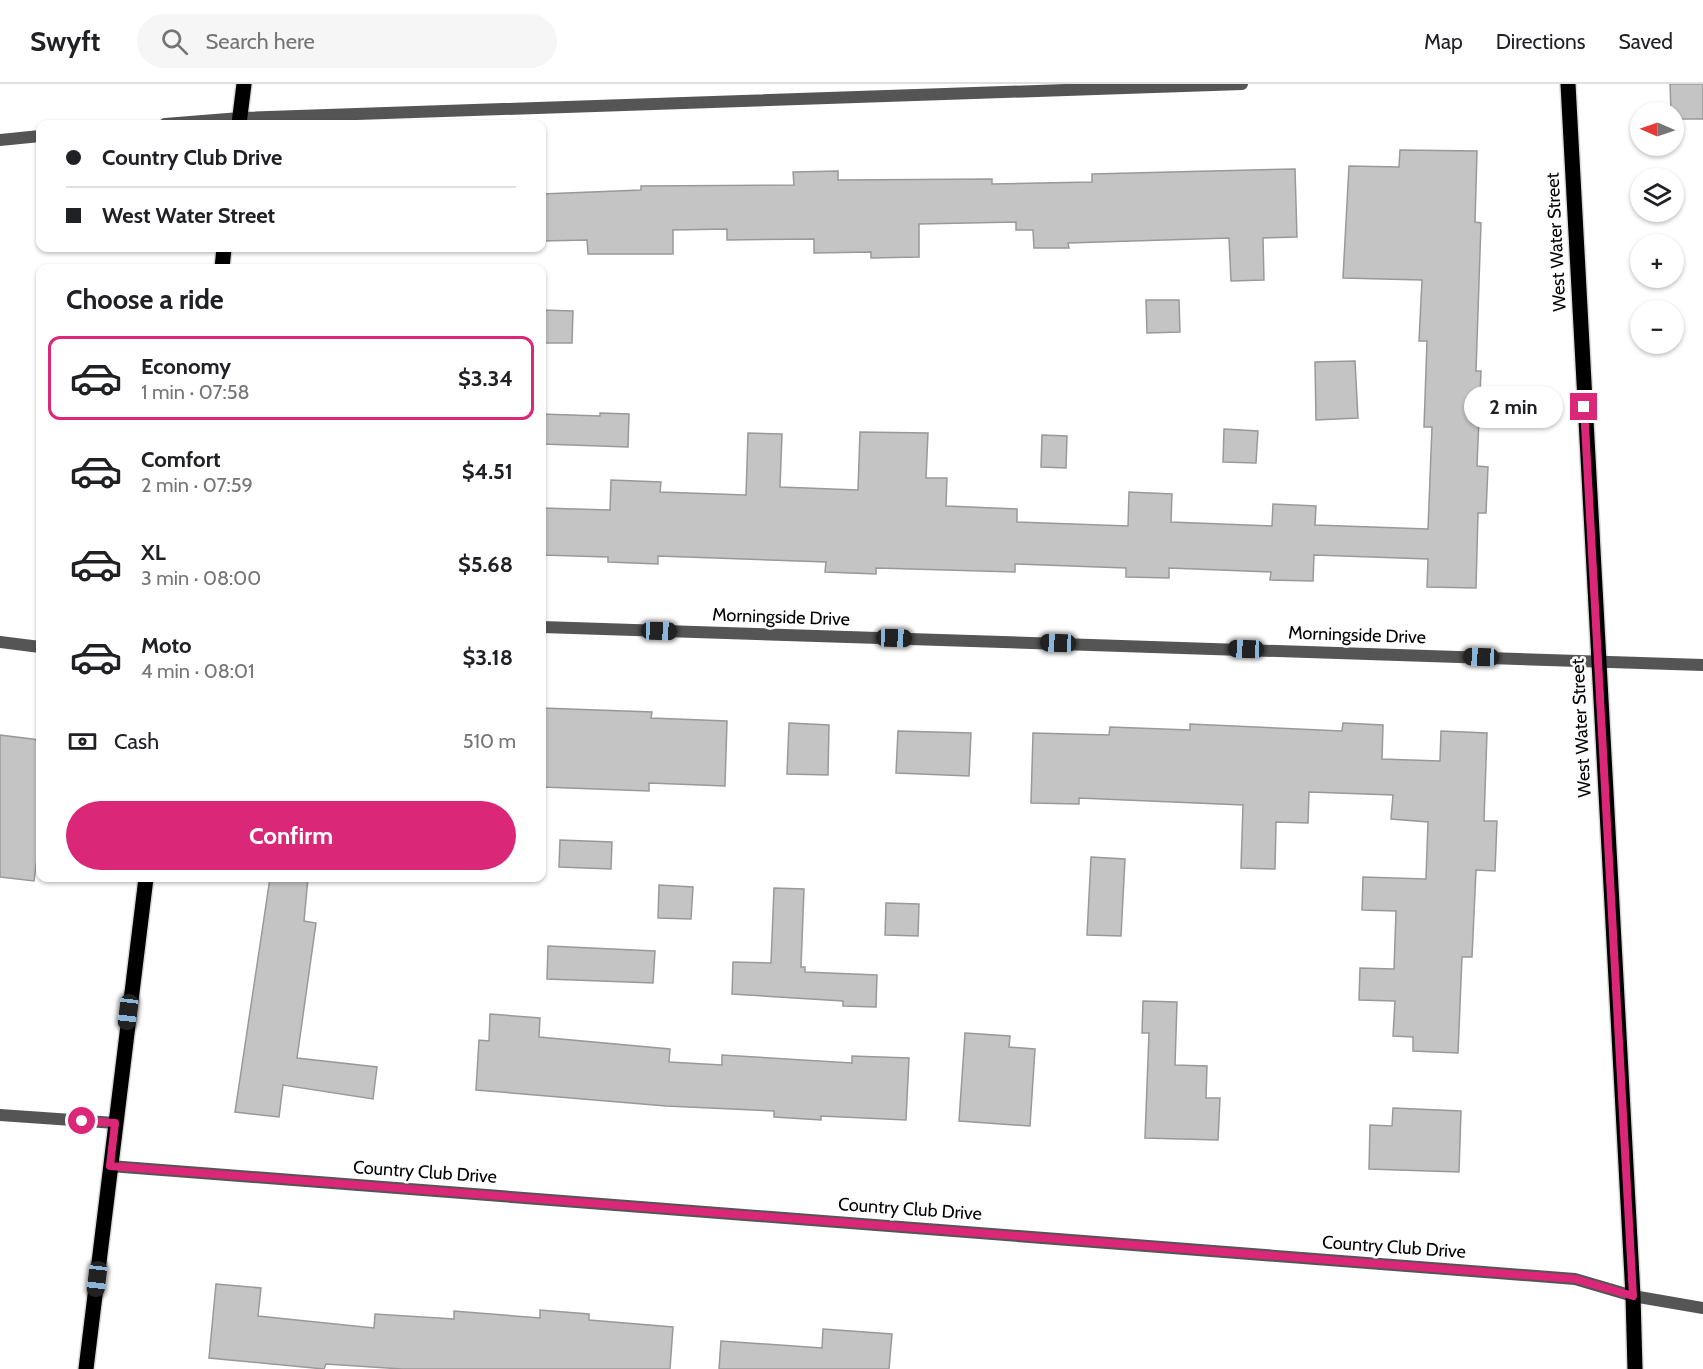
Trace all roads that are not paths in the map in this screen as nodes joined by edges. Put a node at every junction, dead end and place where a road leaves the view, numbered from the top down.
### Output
1 (244, 84) edge
2 (1242, 84) edge
3 (1568, 84) edge
4 (240, 120) edge
5 (267, 120) edge
6 (36, 136) edge
7 (0, 140) edge
8 (546, 627) edge
9 (0, 642) edge
10 (36, 646) edge
11 (1597, 660) junction
12 (1703, 665) edge
13 (145, 882) edge
14 (0, 1115) edge
15 (115, 1123) junction
16 (110, 1166) junction
17 (1633, 1296) junction
18 (1703, 1308) edge
19 (86, 1369) edge
20 (1635, 1369) edge

1 - 4 main road
2 - 5 street
3 - 11 main road, West Water Street
6 - 7 street
8 - 11 street, Morningside Drive
9 - 10 street
11 - 12 street, Morningside Drive
11 - 17 main road, West Water Street
13 - 15 main road
14 - 15 street
15 - 16 main road
16 - 17 street, Country Club Drive
16 - 19 main road
17 - 18 street, Country Club Drive
17 - 20 main road, West Water Street

